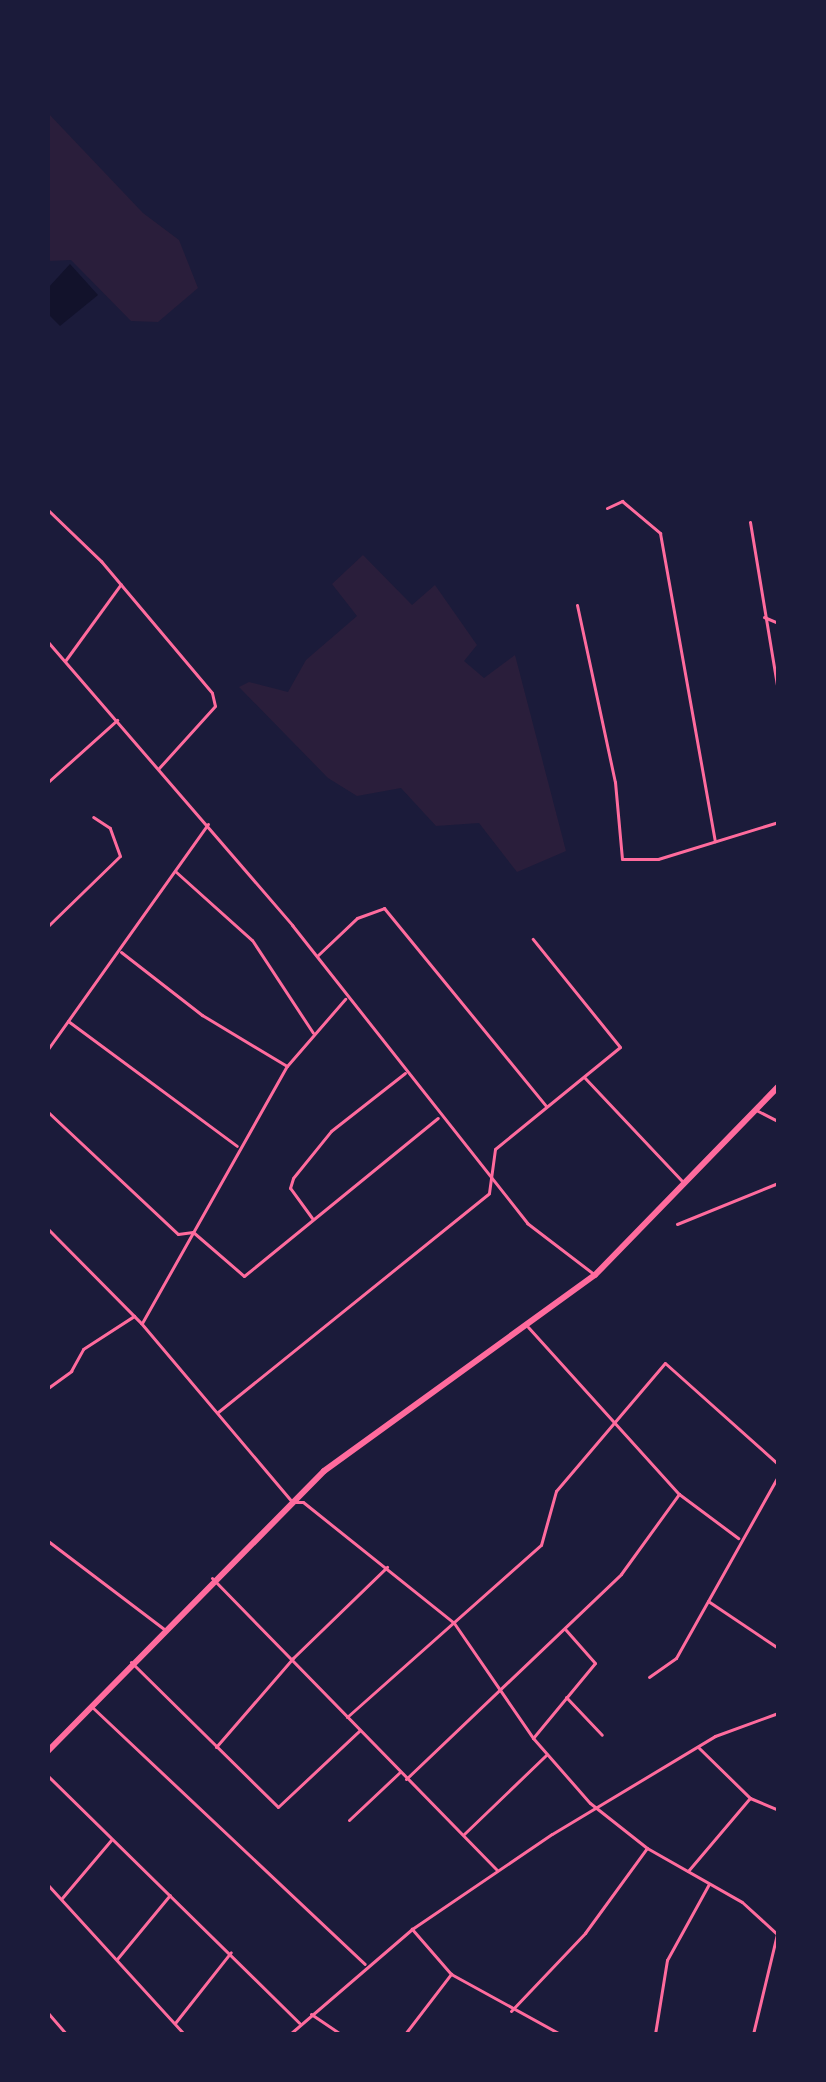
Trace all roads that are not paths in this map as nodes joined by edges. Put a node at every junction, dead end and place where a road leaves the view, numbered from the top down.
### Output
1 (607, 508) dead end
2 (48, 510) edge
3 (750, 522) dead end
4 (121, 584) junction
5 (577, 605) dead end
6 (764, 617) junction
7 (778, 623) edge
8 (48, 642) edge
9 (65, 661) junction
10 (778, 692) edge
11 (117, 720) junction
12 (159, 768) junction
13 (48, 782) edge
14 (93, 817) dead end
15 (778, 822) edge
16 (208, 824) junction
17 (715, 841) junction
18 (173, 869) junction
19 (48, 926) edge
20 (533, 939) dead end
21 (121, 952) junction
22 (315, 957) junction
23 (345, 999) junction
24 (68, 1021) junction
25 (313, 1033) junction
26 (48, 1049) edge
27 (287, 1066) junction
28 (405, 1073) junction
29 (584, 1077) junction
30 (778, 1087) edge
31 (546, 1106) junction
32 (755, 1110) junction
33 (48, 1112) edge
34 (438, 1118) junction
35 (778, 1121) edge
36 (237, 1146) junction
37 (492, 1178) junction
38 (684, 1183) junction
39 (778, 1183) edge
40 (312, 1218) junction
41 (677, 1224) dead end
42 (48, 1229) edge
43 (193, 1232) junction
44 (595, 1275) junction
45 (134, 1316) junction
46 (141, 1323) junction
47 (528, 1327) junction
48 (48, 1388) edge
49 (218, 1412) junction
50 (610, 1420) junction
51 (778, 1464) edge
52 (778, 1476) edge
53 (679, 1494) junction
54 (292, 1502) junction
55 (738, 1538) junction
56 (48, 1541) edge
57 (387, 1567) junction
58 (212, 1578) junction
59 (708, 1601) junction
60 (454, 1623) junction
61 (564, 1628) junction
62 (164, 1629) junction
63 (778, 1648) edge
64 (295, 1661) junction
65 (131, 1662) junction
66 (649, 1677) dead end
67 (504, 1693) junction
68 (566, 1697) junction
69 (91, 1706) junction
70 (778, 1713) edge
71 (347, 1717) junction
72 (361, 1729) junction
73 (602, 1735) dead end
74 (533, 1738) junction
75 (216, 1747) junction
76 (698, 1747) junction
77 (48, 1751) edge
78 (547, 1754) junction
79 (400, 1772) junction
80 (48, 1776) edge
81 (406, 1779) junction
82 (750, 1798) junction
83 (597, 1809) junction
84 (778, 1810) edge
85 (349, 1820) dead end
86 (464, 1834) junction
87 (111, 1840) junction
88 (647, 1848) junction
89 (498, 1871) junction
90 (688, 1871) junction
91 (709, 1884) junction
92 (48, 1885) edge
93 (170, 1895) junction
94 (61, 1899) junction
95 (412, 1929) junction
96 (777, 1932) edge
97 (231, 1952) junction
98 (117, 1959) junction
99 (366, 1965) junction
100 (451, 1974) junction
101 (511, 2011) junction
102 (48, 2013) edge
103 (311, 2013) junction
104 (175, 2023) junction
105 (299, 2024) junction
106 (66, 2034) edge
107 (184, 2034) edge
108 (290, 2034) edge
109 (341, 2034) edge
110 (405, 2034) edge
111 (560, 2034) edge
112 (655, 2034) edge
113 (753, 2034) edge

1 - 17 street
2 - 4 street
3 - 6 street
4 - 9 street
4 - 12 street
5 - 17 street
6 - 7 street
6 - 10 street
8 - 9 street
9 - 11 street
11 - 12 street
11 - 13 street
12 - 16 street
14 - 19 street
15 - 17 street
16 - 18 street
16 - 22 street
18 - 21 street
18 - 25 street
20 - 29 street
21 - 24 street
21 - 27 street
22 - 23 street
22 - 31 street
23 - 25 street
23 - 28 street
24 - 26 street
24 - 36 street
25 - 27 street
27 - 36 street
28 - 34 street
28 - 40 street
29 - 31 street
29 - 38 street
30 - 32 highway
31 - 37 street
32 - 35 street
32 - 38 highway
33 - 43 street
34 - 37 street
34 - 40 street
36 - 43 street
37 - 44 street
37 - 49 street
38 - 44 highway
39 - 41 street
40 - 43 street
42 - 45 street
43 - 46 street
44 - 47 highway
45 - 46 street
45 - 48 street
46 - 49 street
47 - 50 street
47 - 54 highway
49 - 54 street
50 - 51 street
50 - 53 street
50 - 60 street
52 - 55 street
53 - 55 street
53 - 61 street
54 - 57 street
54 - 58 highway
55 - 59 street
56 - 62 street
57 - 60 street
57 - 64 street
58 - 62 highway
58 - 64 street
59 - 63 street
59 - 66 street
60 - 67 street
60 - 71 street
61 - 67 street
61 - 68 street
62 - 65 highway
64 - 71 street
64 - 75 street
65 - 69 highway
65 - 75 street
67 - 74 street
67 - 81 street
68 - 73 street
68 - 74 street
69 - 77 highway
69 - 99 street
70 - 76 street
71 - 72 street
72 - 75 street
72 - 79 street
74 - 78 street
76 - 82 street
76 - 83 street
78 - 83 street
78 - 86 street
79 - 81 street
79 - 85 street
80 - 87 street
81 - 86 street
82 - 84 street
82 - 90 street
83 - 88 street
83 - 89 street
86 - 89 street
87 - 93 street
87 - 94 street
88 - 90 street
88 - 101 street
89 - 95 street
90 - 91 street
91 - 96 street
91 - 112 street
92 - 94 street
93 - 97 street
93 - 98 street
94 - 98 street
95 - 99 street
95 - 100 street
96 - 113 street
97 - 104 street
97 - 105 street
98 - 104 street
99 - 103 street
100 - 101 street
100 - 110 street
101 - 111 street
102 - 106 street
103 - 105 street
103 - 109 street
104 - 107 street
105 - 108 street

